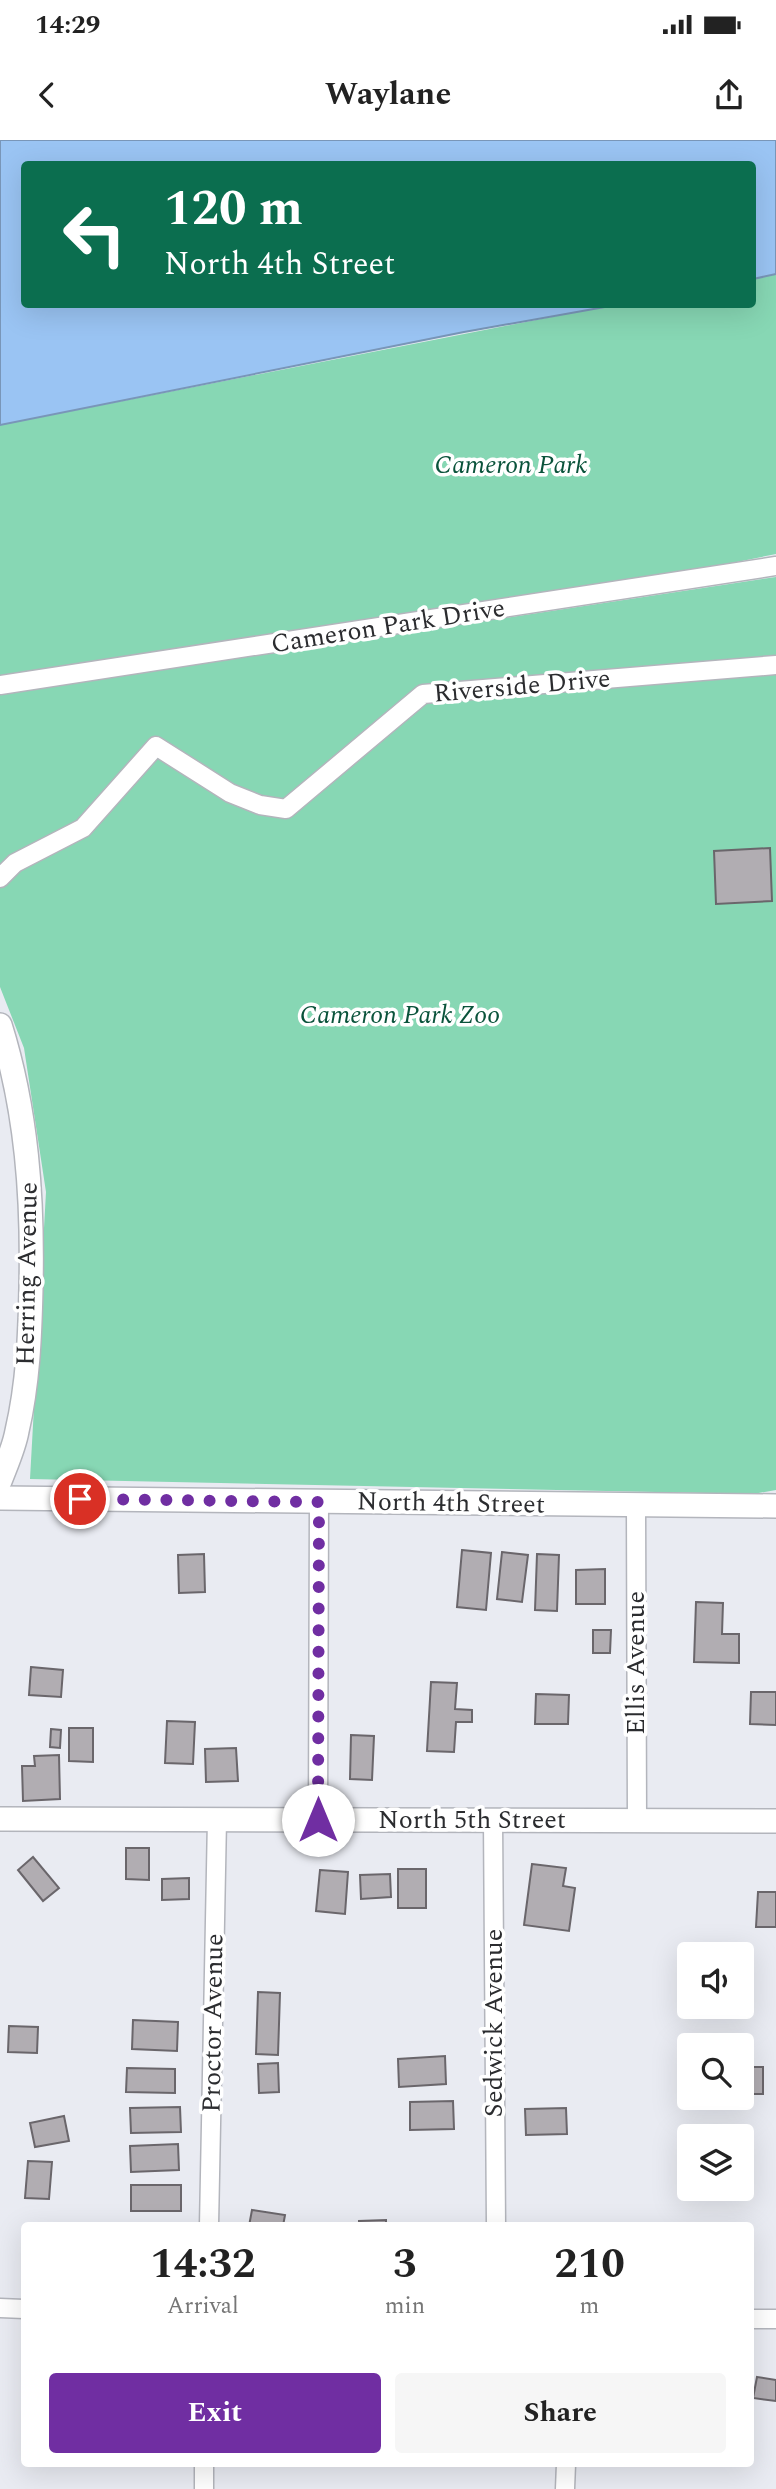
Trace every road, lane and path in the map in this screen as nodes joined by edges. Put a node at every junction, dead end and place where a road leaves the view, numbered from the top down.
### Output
1 (776, 566) edge
2 (776, 665) edge
3 (0, 685) edge
4 (0, 878) edge
5 (0, 1025) edge
6 (0, 1481) edge
7 (0, 1498) edge
8 (319, 1502) junction
9 (636, 1505) junction
10 (776, 1506) edge
11 (0, 1819) edge
12 (218, 1819) junction
13 (318, 1820) junction
14 (493, 1820) junction
15 (637, 1821) junction
16 (776, 1821) edge
17 (209, 2222) edge
18 (496, 2222) edge
19 (0, 2308) edge
20 (21, 2309) edge
21 (754, 2319) edge
22 (776, 2319) edge
23 (205, 2467) edge
24 (566, 2467) edge
25 (204, 2489) edge
26 (565, 2489) edge

1 - 3 street, Cameron Park Drive
2 - 4 street, Riverside Drive
5 - 6 main road, Herring Avenue
7 - 8 main road, North 4th Street
8 - 9 main road, North 4th Street
8 - 13 street
9 - 10 main road, North 4th Street
9 - 15 street, Ellis Avenue
11 - 12 main road, North 5th Street
12 - 13 main road, North 5th Street
12 - 17 street, Proctor Avenue
13 - 14 main road, North 5th Street
14 - 15 main road, North 5th Street
14 - 18 street, Sedwick Avenue
15 - 16 main road, North 5th Street
19 - 20 street
21 - 22 street
23 - 25 street
24 - 26 street

